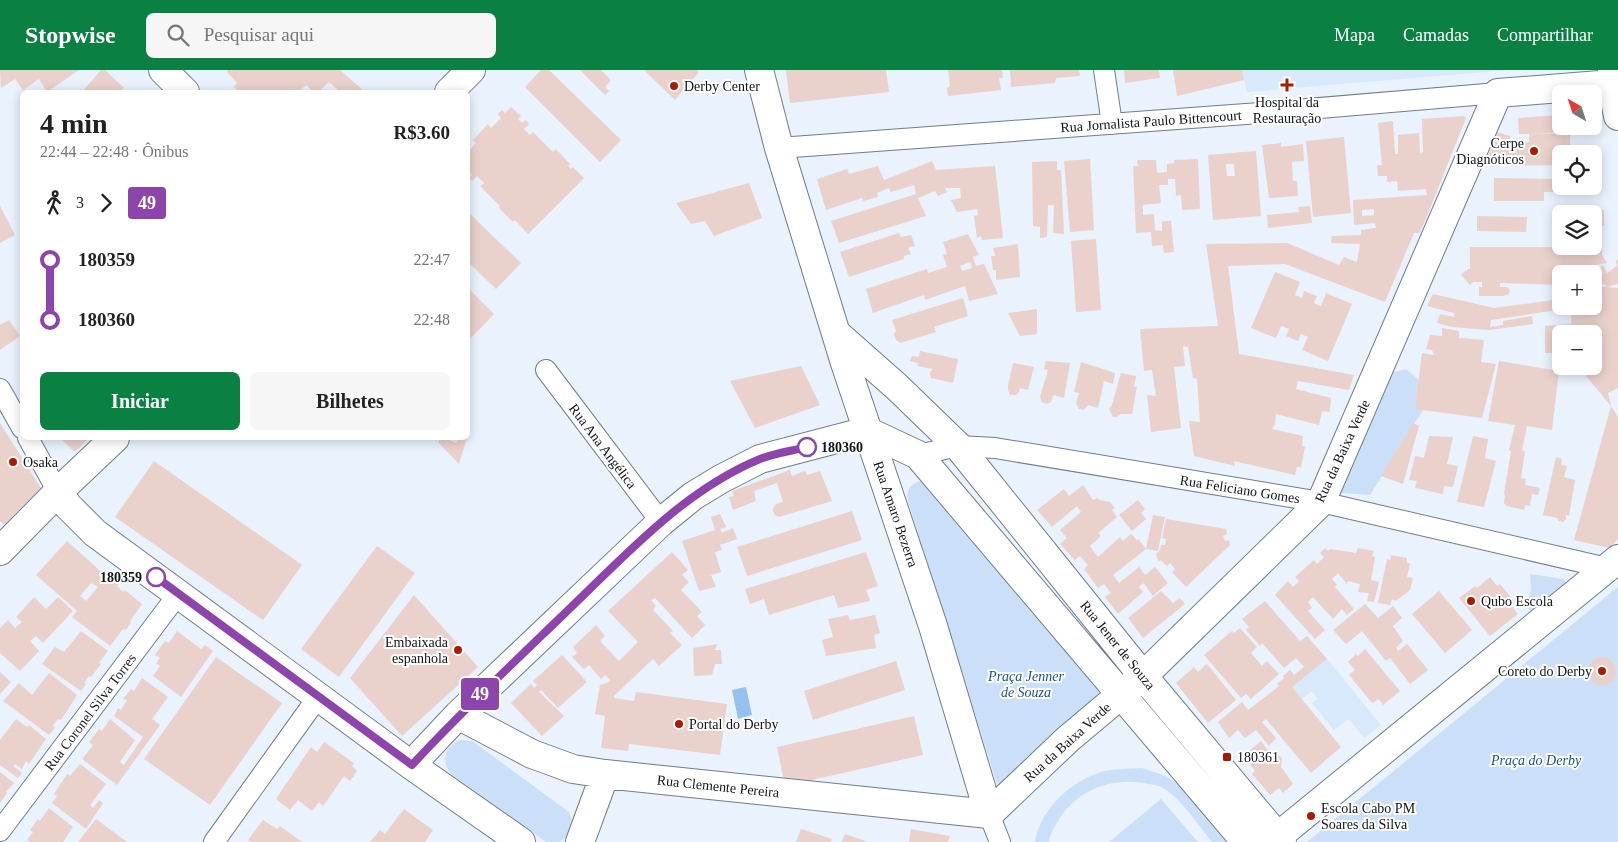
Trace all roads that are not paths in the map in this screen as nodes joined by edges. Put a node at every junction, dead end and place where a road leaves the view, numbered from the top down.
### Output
1 (163, 70) edge
2 (472, 70) edge
3 (759, 70) edge
4 (1104, 70) edge
5 (1612, 77) edge
6 (183, 90) edge
7 (451, 90) edge
8 (1498, 92) junction
9 (1618, 116) edge
10 (1112, 124) junction
11 (779, 148) junction
12 (837, 334) junction
13 (546, 370) dead end
14 (0, 389) edge
15 (20, 424) edge
16 (868, 431) junction
17 (29, 440) edge
18 (113, 440) edge
19 (958, 446) junction
20 (918, 455) junction
21 (58, 492) junction
22 (1321, 502) junction
23 (661, 522) junction
24 (0, 551) edge
25 (1613, 564) edge
26 (179, 593) junction
27 (1143, 676) junction
28 (1121, 694) junction
29 (318, 697) junction
30 (458, 716) junction
31 (412, 765) junction
32 (605, 774) junction
33 (989, 814) junction
34 (0, 831) edge
35 (1277, 840) edge
36 (214, 842) edge
37 (521, 842) edge
38 (580, 842) edge
39 (1000, 842) edge
40 (1246, 842) edge

1 - 6 street
2 - 7 street
3 - 11 street, Rua Amaro Bezerra
4 - 10 street
5 - 8 street, Rua Jornalista Paulo Bittencourt
5 - 9 street
8 - 10 street, Rua Jornalista Paulo Bittencourt
8 - 22 street, Rua da Baixa Verde
10 - 11 street, Rua Jornalista Paulo Bittencourt
11 - 12 street, Rua Amaro Bezerra
12 - 16 street, Rua Amaro Bezerra
12 - 19 street, Rua Jener de Souza
13 - 23 street, Rua Ana Angélica
14 - 15 street
16 - 20 street, Rua Jener de Souza
16 - 23 street
16 - 33 street, Rua Amaro Bezerra
17 - 21 street
18 - 21 street
19 - 20 street
19 - 22 street, Rua Feliciano Gomes
19 - 27 street, Rua Jener de Souza
20 - 28 street, Rua Jener de Souza
21 - 24 street
21 - 26 street
22 - 25 street, Rua Feliciano Gomes
22 - 27 street, Rua da Baixa Verde
23 - 30 street
25 - 35 street
26 - 29 street
26 - 34 street, Rua Coronel Silva Torres
27 - 28 street, Rua da Baixa Verde
27 - 35 street, Rua Jener de Souza
28 - 33 street, Rua da Baixa Verde
28 - 40 street, Rua Jener de Souza
29 - 31 street
29 - 36 street
30 - 31 street
30 - 32 street, Rua Clemente Pereira
31 - 37 street
32 - 33 street, Rua Clemente Pereira
32 - 38 street
33 - 39 street, Rua Amaro Bezerra

